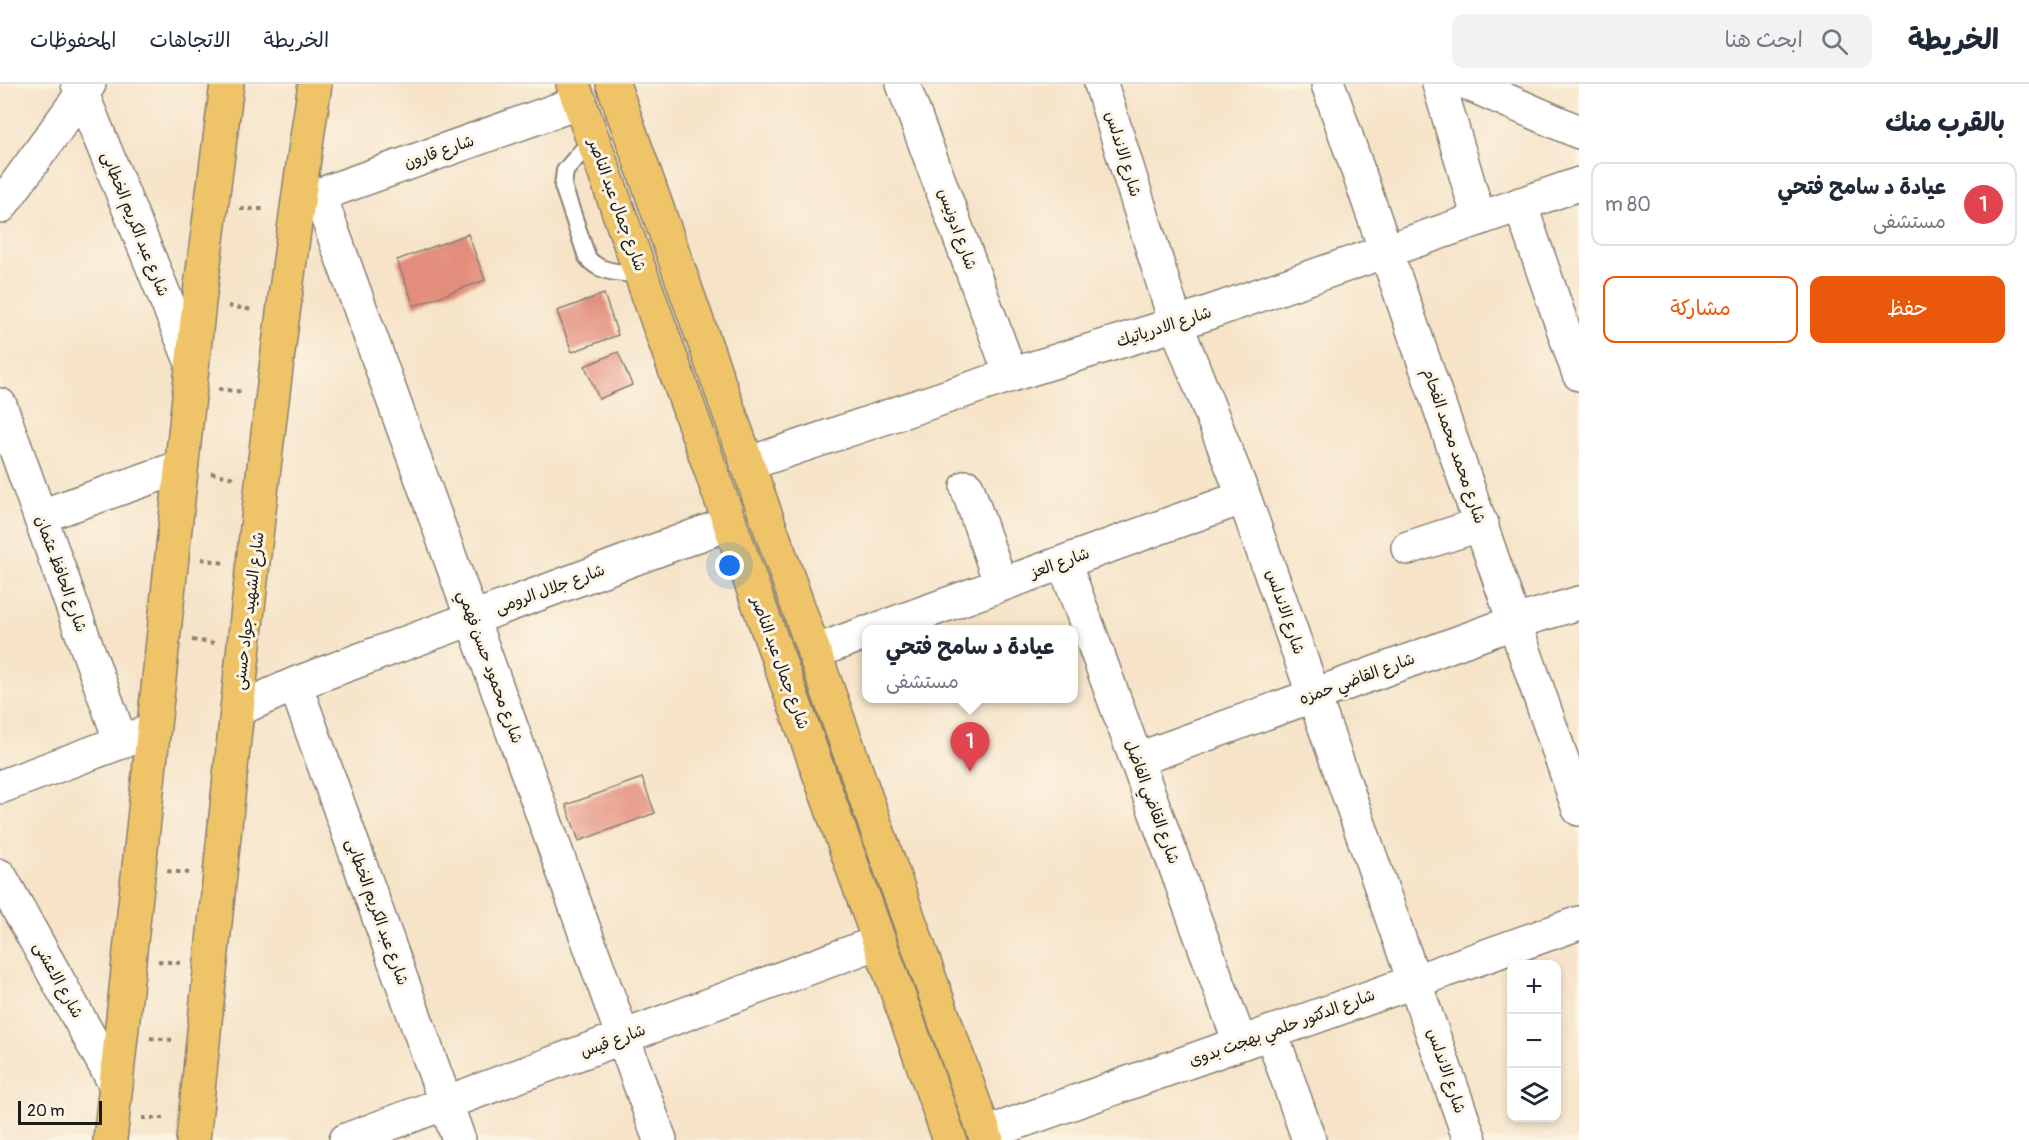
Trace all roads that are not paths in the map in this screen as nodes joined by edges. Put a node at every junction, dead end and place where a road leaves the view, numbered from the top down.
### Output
1 (227, 84) edge
2 (315, 84) edge
3 (613, 84) edge
4 (903, 84) edge
5 (1101, 84) edge
6 (1328, 84) edge
7 (1439, 84) edge
8 (83, 88) edge
9 (1488, 88) edge
10 (577, 93) edge
11 (1579, 132) edge
12 (593, 138) junction
13 (1579, 184) edge
14 (304, 202) junction
15 (1520, 204) junction
16 (0, 207) edge
17 (1479, 219) junction
18 (1387, 252) junction
19 (642, 274) junction
20 (1176, 324) junction
21 (191, 374) junction
22 (1579, 374) edge
23 (1011, 375) junction
24 (0, 405) edge
25 (747, 464) junction
26 (181, 467) junction
27 (967, 487) dead end
28 (1244, 497) junction
29 (40, 516) junction
30 (730, 523) junction
31 (1482, 524) junction
32 (1408, 548) dead end
33 (1064, 562) junction
34 (1001, 585) junction
35 (1579, 603) edge
36 (472, 618) junction
37 (1515, 622) junction
38 (890, 625) edge
39 (862, 635) edge
40 (814, 652) junction
41 (295, 684) junction
42 (1313, 694) junction
43 (237, 710) junction
44 (153, 730) junction
45 (121, 742) junction
46 (1137, 760) junction
47 (0, 787) edge
48 (1579, 809) edge
49 (0, 876) edge
50 (1579, 923) edge
51 (879, 942) junction
52 (1414, 981) junction
53 (1271, 1032) junction
54 (623, 1037) junction
55 (1240, 1043) junction
56 (116, 1084) junction
57 (446, 1103) junction
58 (112, 1129) edge
59 (194, 1129) edge
60 (986, 1137) edge
61 (346, 1140) edge
62 (459, 1140) edge
63 (660, 1140) edge
64 (950, 1140) edge
65 (1309, 1140) edge
66 (1470, 1140) edge

1 - 21 main road
2 - 14 main road, شارع الشهيد جواد حسنى
3 - 25 main road
4 - 23 street, شارع ادونيس
5 - 20 street, شارع الاندلس
6 - 18 street, شارع محمد محمد الفحام
7 - 17 street
8 - 16 street
8 - 21 street, شارع عبد الكريم الخطابى
9 - 11 street
10 - 12 main road, شارع جمال عبد الناصر
10 - 14 street, شارع قارون
12 - 19 main road, شارع جمال عبد الناصر
12 - 19 lane
13 - 15 street, شارع الادرياتيك
14 - 36 street, شارع محمود حسن فهمي
14 - 43 main road, شارع الشهيد جواد حسنى
15 - 17 street, شارع الادرياتيك
15 - 22 street
17 - 18 street, شارع الادرياتيك
18 - 20 street, شارع الادرياتيك
18 - 31 street, شارع محمد محمد الفحام
19 - 30 main road, شارع جمال عبد الناصر
20 - 23 street, شارع الادرياتيك
20 - 28 street, شارع الاندلس
21 - 26 main road
23 - 25 street, شارع الادرياتيك
24 - 29 street, شارع الحافظ عثمان
25 - 40 main road
26 - 29 street
26 - 44 main road
27 - 34 street
28 - 33 street, شارع العز
28 - 42 street, شارع الاندلس
29 - 45 street, شارع الحافظ عثمان
30 - 36 street, شارع جلال الرومى
30 - 51 main road, شارع جمال عبد الناصر
31 - 32 street
31 - 37 street, شارع محمد محمد الفحام
33 - 34 street, شارع العز
33 - 46 street, شارع القاضي الفاضل
34 - 38 street, شارع العز
35 - 37 street, شارع القاضي حمزه
36 - 41 street, شارع جلال الرومى
36 - 54 street, شارع محمود حسن فهمي
37 - 42 street, شارع القاضي حمزه
37 - 48 street, شارع محمد محمد الفحام
39 - 40 street
40 - 60 main road
41 - 43 street, شارع جلال الرومى
41 - 57 street, شارع عبد الكريم الخطابى
42 - 46 street, شارع القاضي حمزه
42 - 52 street, شارع الاندلس
43 - 59 main road, شارع الشهيد جواد حسنى
44 - 45 street
44 - 56 main road
45 - 47 street
46 - 55 street, شارع القاضي الفاضل
49 - 56 street, شارع الاعشى
50 - 52 street, شارع الدكتور حلمي بهجت بدوى
51 - 54 street, شارع قيس
51 - 64 main road, شارع جمال عبد الناصر
52 - 53 street, شارع الدكتور حلمي بهجت بدوى
52 - 66 street, شارع الاندلس
53 - 55 street, شارع الدكتور حلمي بهجت بدوى
53 - 65 street
54 - 57 street, شارع قيس
54 - 63 street, شارع محمود حسن فهمي
55 - 60 street, شارع الدكتور حلمي بهجت بدوى
56 - 58 main road
57 - 61 street, شارع قيس
57 - 62 street, شارع عبد الكريم الخطابى

